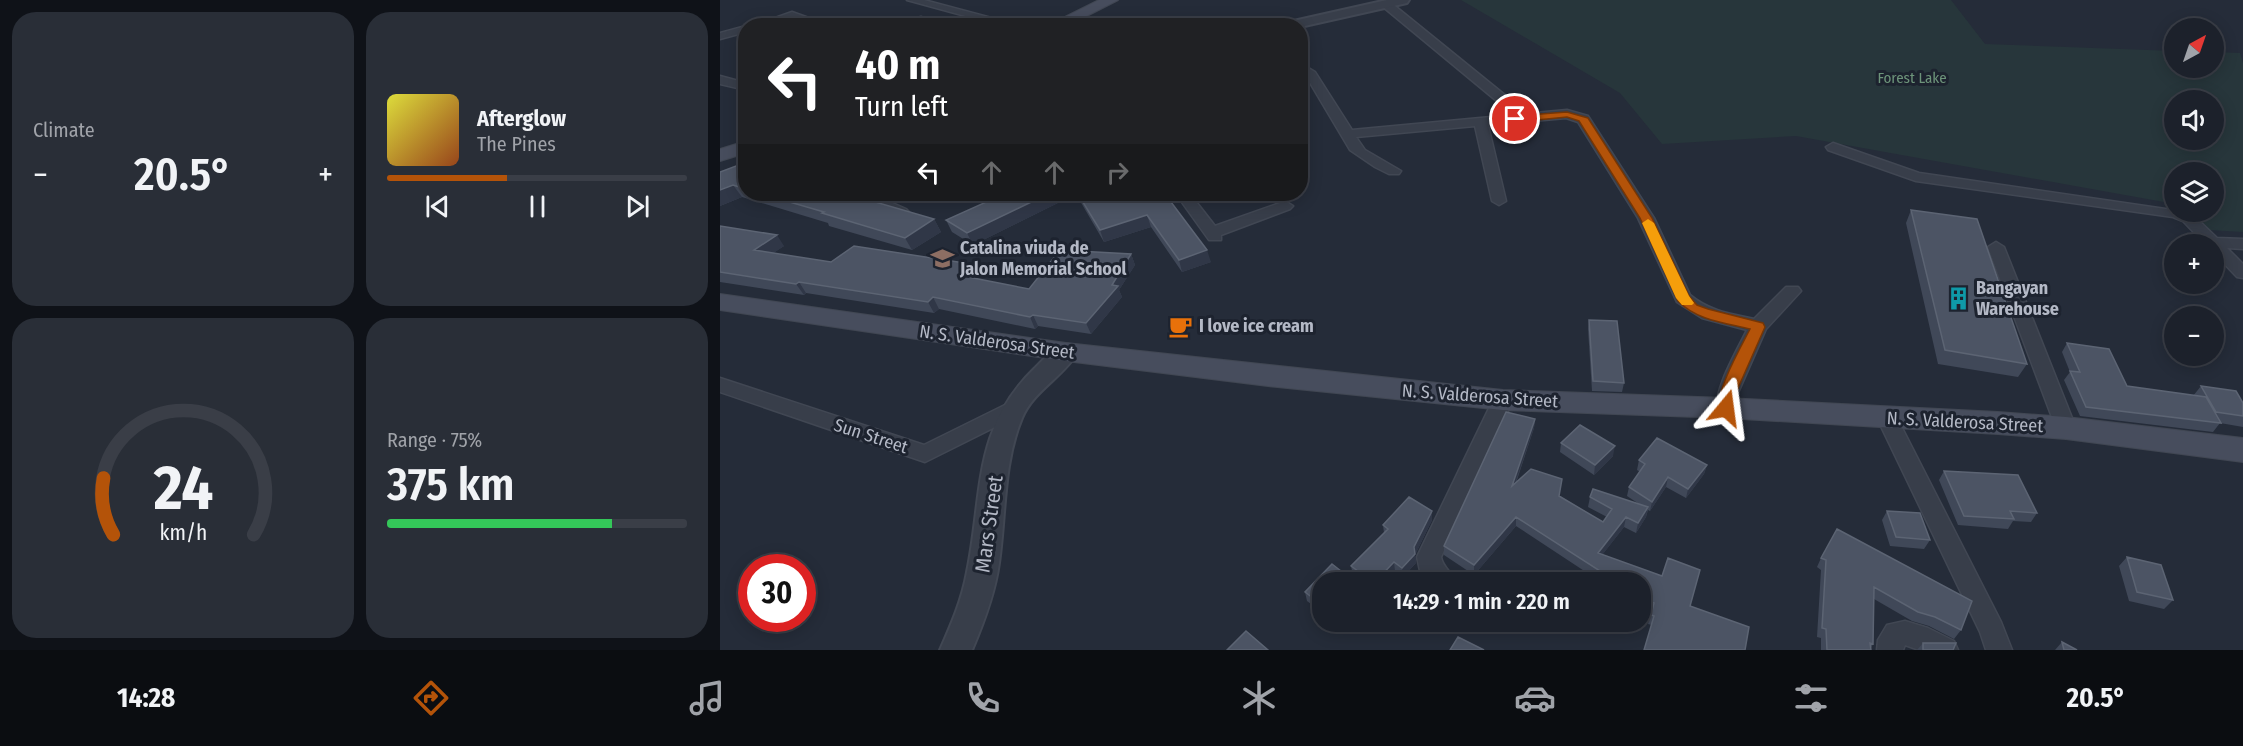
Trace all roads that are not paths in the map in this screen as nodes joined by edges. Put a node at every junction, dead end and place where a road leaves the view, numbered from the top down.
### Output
1 (912, 0) edge
2 (1111, 0) edge
3 (1403, 0) edge
4 (1386, 4) junction
5 (782, 18) edge
6 (801, 18) edge
7 (985, 18) edge
8 (1072, 18) edge
9 (1308, 22) edge
10 (738, 31) edge
11 (720, 36) edge
12 (1308, 72) edge
13 (720, 80) edge
14 (738, 85) edge
15 (1502, 99) dead end
16 (1481, 122) junction
17 (1348, 134) junction
18 (1833, 147) dead end
19 (738, 149) edge
20 (720, 155) edge
21 (1394, 171) dead end
22 (875, 201) edge
23 (1188, 201) edge
24 (1499, 201) dead end
25 (1285, 206) dead end
26 (909, 214) edge
27 (2204, 234) edge
28 (2224, 243) edge
29 (2243, 244) edge
30 (1996, 247) dead end
31 (2224, 254) edge
32 (2243, 273) edge
33 (1792, 291) dead end
34 (720, 302) edge
35 (1758, 327) junction
36 (1066, 352) junction
37 (720, 385) edge
38 (1503, 400) junction
39 (1019, 403) junction
40 (1726, 408) junction
41 (1887, 418) junction
42 (2066, 428) junction
43 (2243, 450) edge
44 (1433, 572) edge
45 (957, 650) edge
46 (1890, 650) edge
47 (1945, 650) edge
48 (1999, 650) edge

1 - 7 street
2 - 8 main road
3 - 4 street
4 - 9 street
4 - 15 street
5 - 6 street
10 - 11 street
12 - 17 street
13 - 14 street
16 - 17 street
16 - 24 street
16 - 35 street
17 - 21 street
18 - 27 street
19 - 20 main road
22 - 26 street
23 - 25 street
28 - 29 street
30 - 42 street
31 - 32 street
33 - 35 street
34 - 36 main road, N. S. Valderosa Street
35 - 40 street
36 - 38 main road, N. S. Valderosa Street
36 - 39 street, Mars Street
37 - 39 street, Sun Street
38 - 40 main road, N. S. Valderosa Street
38 - 44 street
39 - 45 street, Mars Street
40 - 41 main road, N. S. Valderosa Street
41 - 42 main road, N. S. Valderosa Street
41 - 48 street
42 - 43 main road, N. S. Valderosa Street
46 - 47 street

